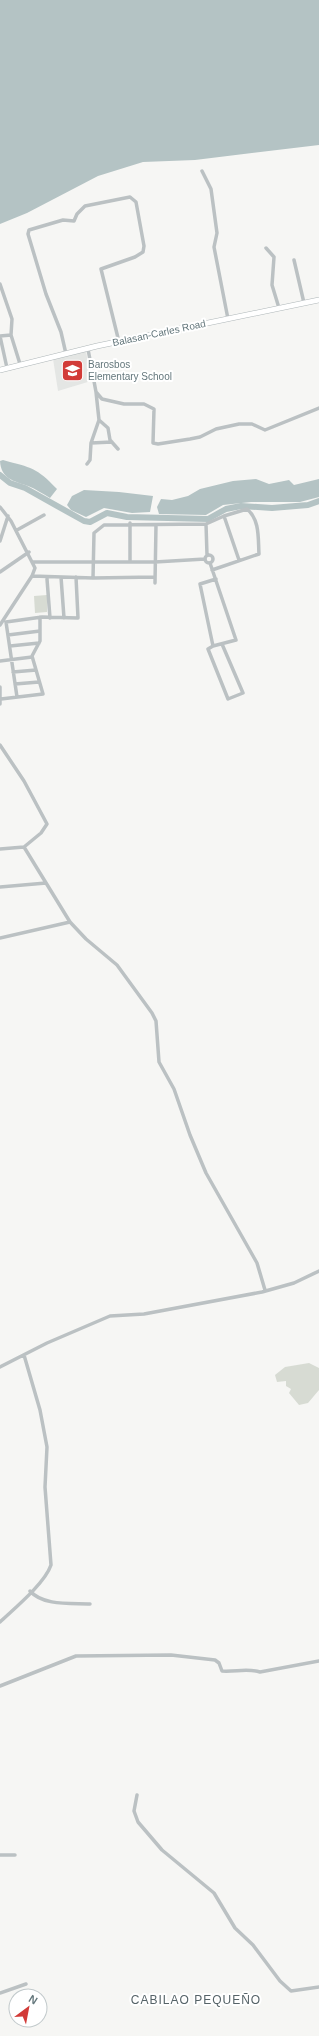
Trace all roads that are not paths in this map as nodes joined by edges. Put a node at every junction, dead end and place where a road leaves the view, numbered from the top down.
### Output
1 (202, 171) dead end
2 (266, 248) dead end
3 (294, 260) dead end
4 (0, 284) edge
5 (319, 300) edge
6 (304, 303) junction
7 (279, 308) junction
8 (228, 319) junction
9 (11, 335) junction
10 (119, 342) junction
11 (88, 349) junction
12 (66, 354) junction
13 (20, 364) junction
14 (7, 368) junction
15 (0, 370) edge
16 (96, 392) junction
17 (319, 408) edge
18 (98, 420) junction
19 (112, 442) junction
20 (91, 443) junction
21 (118, 449) dead end
22 (87, 464) dead end
23 (0, 507) edge
24 (5, 512) junction
25 (0, 514) edge
26 (44, 514) dead end
27 (8, 516) junction
28 (224, 516) junction
29 (130, 523) junction
30 (206, 524) junction
31 (156, 525) junction
32 (17, 530) junction
33 (0, 541) edge
34 (28, 552) junction
35 (206, 557) junction
36 (239, 560) junction
37 (33, 562) junction
38 (92, 562) junction
39 (130, 562) junction
40 (156, 562) junction
41 (210, 563) junction
42 (212, 570) junction
43 (0, 572) edge
44 (32, 576) junction
45 (61, 577) junction
46 (76, 577) junction
47 (155, 577) junction
48 (92, 578) junction
49 (47, 579) dead end
50 (216, 579) junction
51 (155, 583) dead end
52 (40, 618) junction
53 (50, 618) junction
54 (64, 618) junction
55 (0, 625) edge
56 (40, 631) junction
57 (8, 635) junction
58 (39, 643) junction
59 (222, 644) junction
60 (10, 646) junction
61 (213, 646) junction
62 (32, 657) junction
63 (11, 659) junction
64 (0, 661) edge
65 (36, 670) junction
66 (13, 672) junction
67 (40, 682) junction
68 (15, 684) junction
69 (0, 687) edge
70 (17, 697) junction
71 (1, 699) edge
72 (0, 704) edge
73 (0, 745) edge
74 (24, 847) junction
75 (0, 849) edge
76 (46, 883) junction
77 (0, 887) edge
78 (70, 922) junction
79 (0, 938) edge
80 (319, 1271) edge
81 (265, 1290) junction
82 (24, 1354) junction
83 (0, 1367) edge
84 (30, 1591) junction
85 (90, 1604) dead end
86 (0, 1622) edge
87 (319, 1661) edge
88 (0, 1686) edge
89 (137, 1795) dead end
90 (0, 1854) edge
91 (15, 1855) dead end
92 (26, 1984) dead end
93 (319, 1987) edge
94 (0, 1993) edge

1 - 8 street
2 - 7 street
3 - 6 street
4 - 9 street
5 - 6 main road, Balasan-Carles Road
6 - 7 main road, Balasan-Carles Road
7 - 8 main road, Balasan-Carles Road
8 - 10 main road, Balasan-Carles Road
9 - 13 street
9 - 14 street
10 - 11 main road, Balasan-Carles Road
10 - 12 street
11 - 12 main road, Balasan-Carles Road
11 - 16 street
12 - 13 main road, Balasan-Carles Road
13 - 14 main road, Balasan-Carles Road
14 - 15 main road, Balasan-Carles Road
16 - 17 street
16 - 18 street
18 - 19 street
18 - 20 street
19 - 20 street
19 - 21 street
20 - 22 street
23 - 24 street
24 - 25 street
24 - 27 street
26 - 32 street
27 - 32 street
27 - 33 street
28 - 30 street
28 - 36 street
28 - 36 street
29 - 31 street
29 - 38 street
29 - 39 street
30 - 31 street
30 - 35 street
31 - 40 street
32 - 34 street
34 - 37 street
34 - 43 street
35 - 40 street
35 - 41 street
35 - 41 street
36 - 42 street
37 - 38 street
37 - 44 street
38 - 39 street
38 - 48 street
39 - 40 street
40 - 47 street
41 - 42 street
42 - 50 street
44 - 45 street
44 - 55 street
45 - 46 street
45 - 54 street
46 - 48 street
46 - 54 street
47 - 48 street
47 - 51 street
49 - 53 street
50 - 59 street
50 - 61 street
52 - 53 street
52 - 56 street
52 - 57 street
53 - 54 street
56 - 57 street
56 - 58 street
57 - 60 street
58 - 60 street
58 - 62 street
59 - 61 street
59 - 61 street
60 - 63 street
62 - 63 street
62 - 65 street
63 - 64 street
63 - 66 street
65 - 66 street
65 - 67 street
66 - 68 street
67 - 68 street
67 - 70 street
68 - 70 street
69 - 71 street
70 - 71 street
71 - 72 street
73 - 74 street
74 - 75 street
74 - 76 street
76 - 77 street
76 - 78 street
78 - 79 street
78 - 81 street
80 - 81 street
81 - 82 street
82 - 83 street
82 - 84 street
84 - 85 street
84 - 86 street
87 - 88 street
89 - 93 street
90 - 91 street
92 - 94 street

